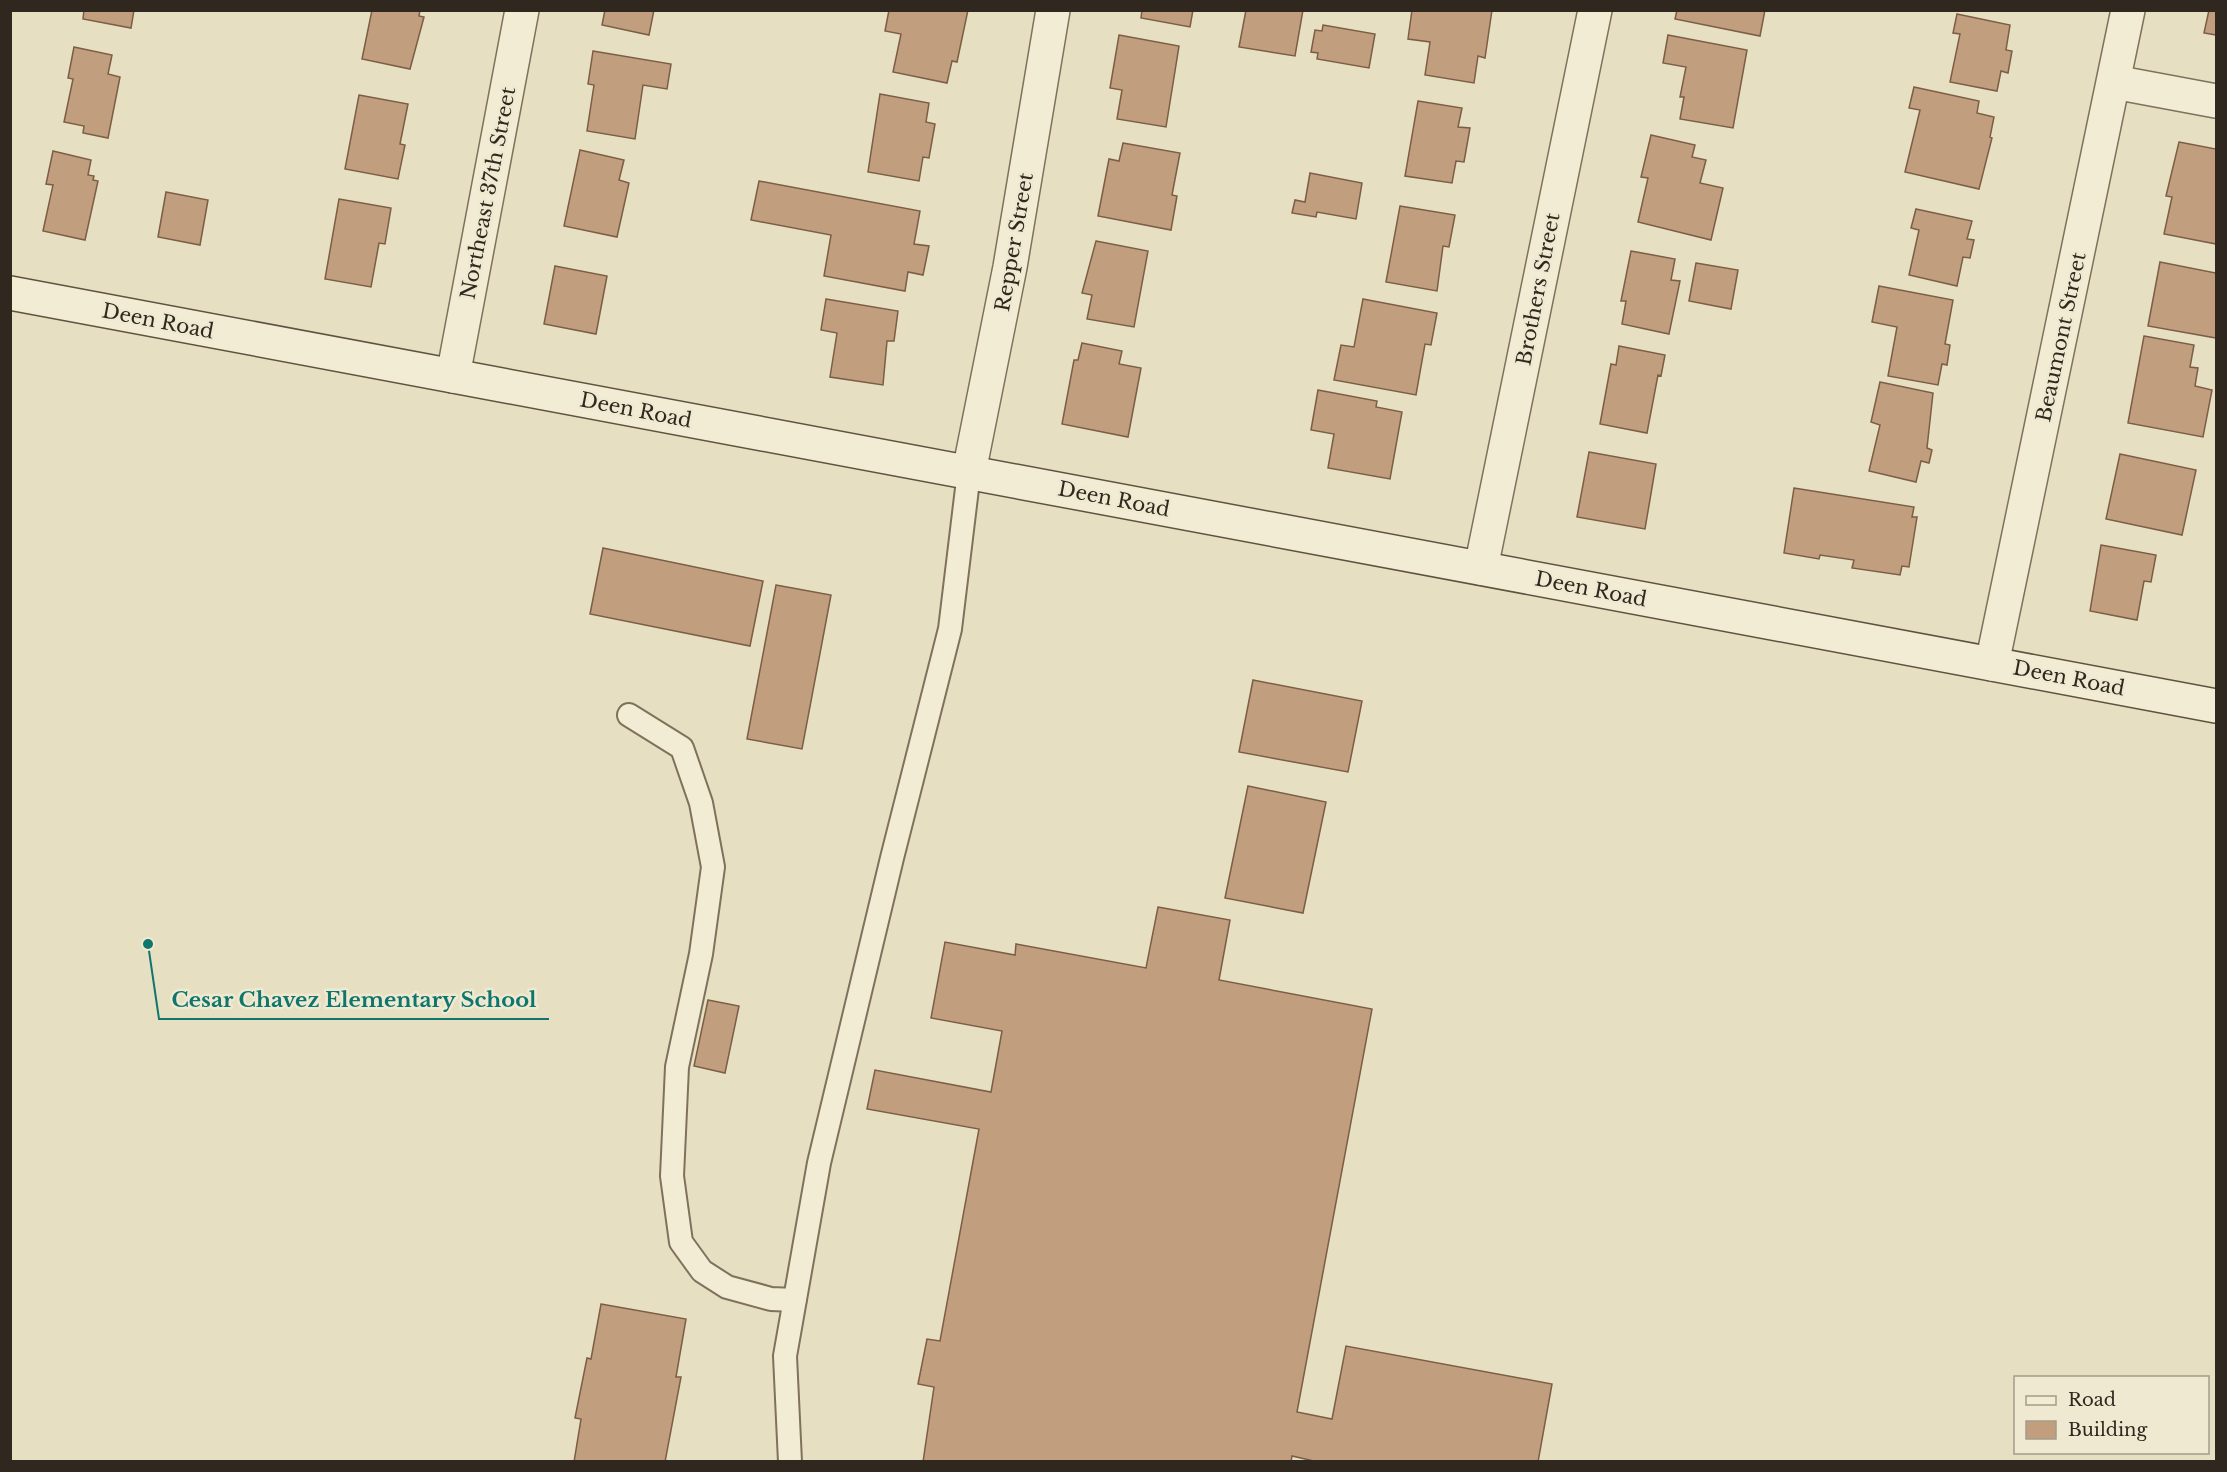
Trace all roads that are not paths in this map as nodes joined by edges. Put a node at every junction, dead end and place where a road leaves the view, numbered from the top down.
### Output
1 (522, 10) edge
2 (1053, 10) edge
3 (1594, 10) edge
4 (2128, 10) edge
5 (2114, 82) junction
6 (2217, 101) edge
7 (10, 293) edge
8 (453, 376) junction
9 (969, 472) junction
10 (1482, 568) junction
11 (1992, 664) junction
12 (2217, 706) edge
13 (629, 715) dead end
14 (795, 1299) junction
15 (790, 1461) edge

1 - 8 main road, Northeast 37th Street
2 - 9 main road, Repper Street
3 - 10 main road, Brothers Street
4 - 5 main road, Beaumont Street
5 - 6 main road
5 - 11 main road, Beaumont Street
7 - 8 main road, Deen Road
8 - 9 main road, Deen Road
9 - 10 main road, Deen Road
9 - 14 lane
10 - 11 main road, Deen Road
11 - 12 main road, Deen Road
13 - 14 lane
14 - 15 lane

